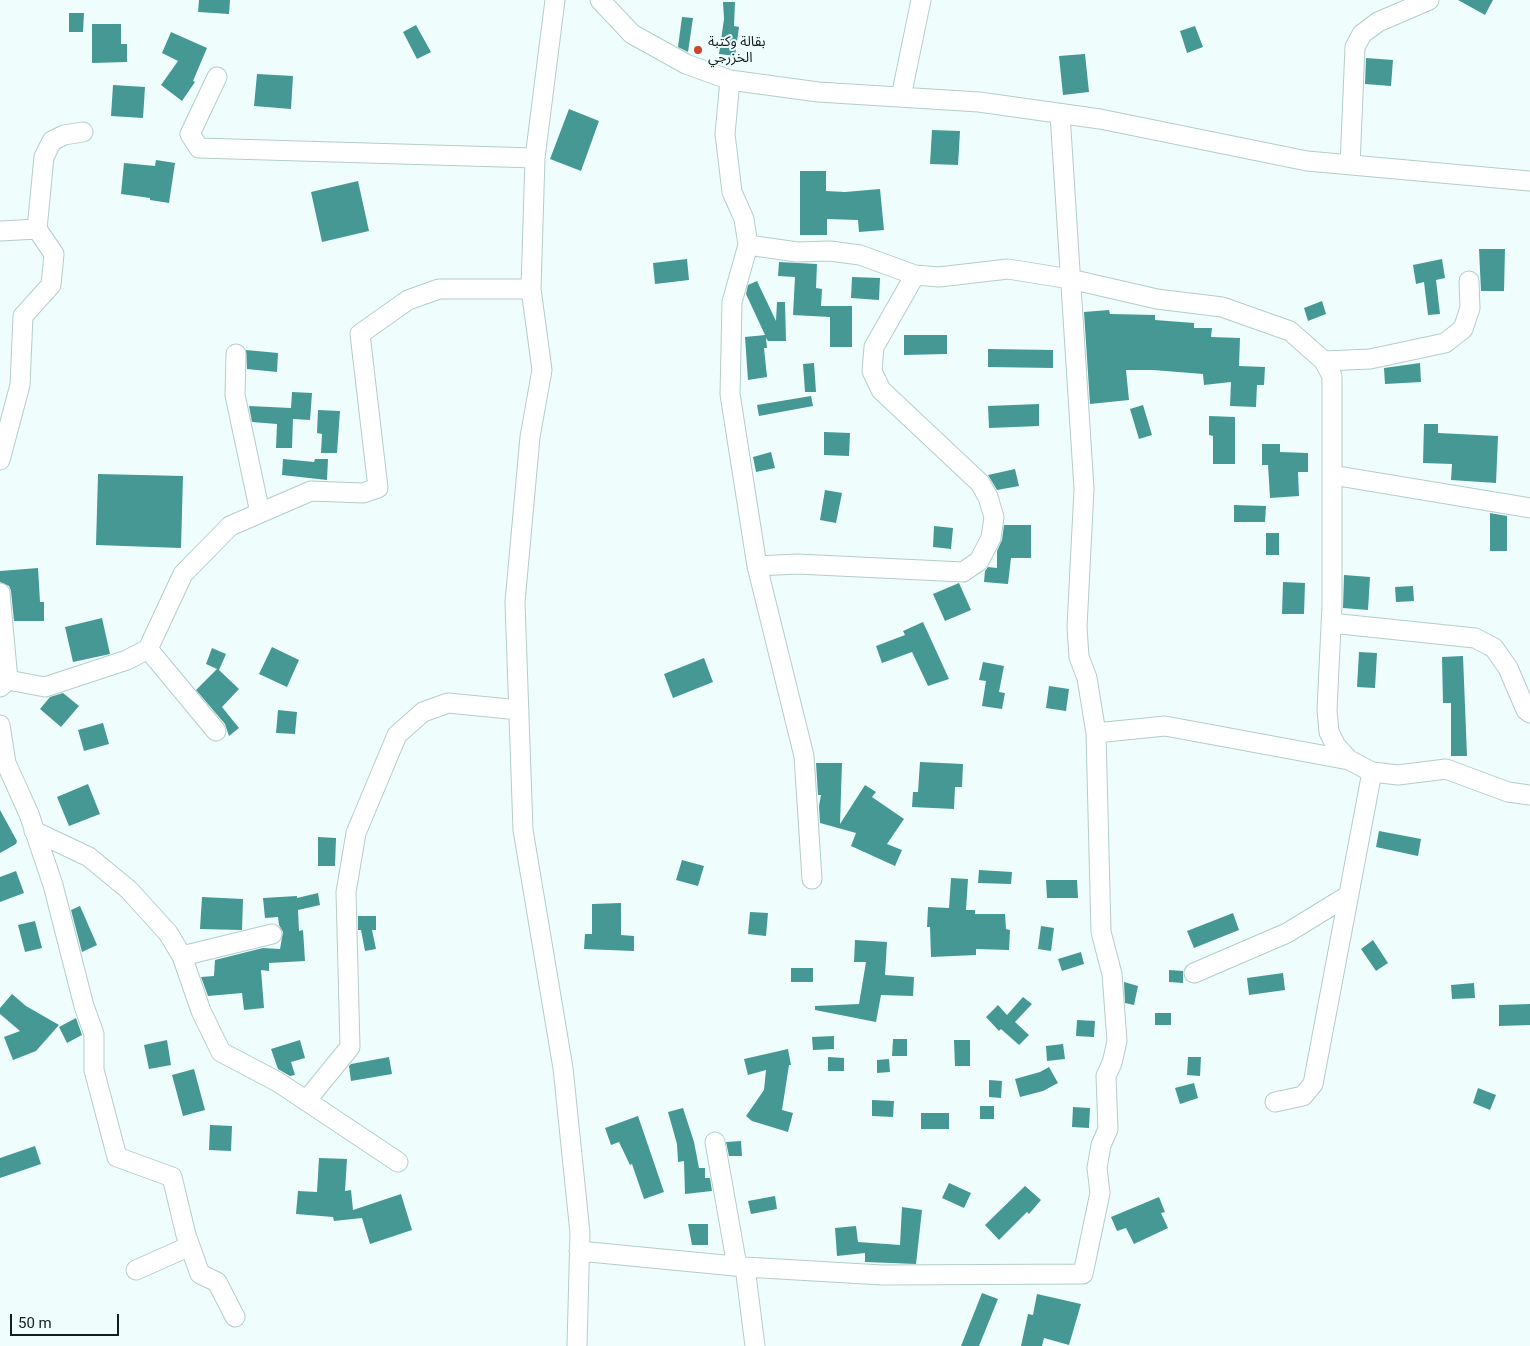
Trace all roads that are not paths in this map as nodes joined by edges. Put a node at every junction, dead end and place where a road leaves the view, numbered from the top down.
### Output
1 (556, 0) edge
2 (600, 0) edge
3 (921, 0) edge
4 (1429, 0) edge
5 (217, 77) dead end
6 (730, 80) junction
7 (901, 97) junction
8 (1060, 114) junction
9 (83, 132) dead end
10 (535, 158) junction
11 (1350, 165) junction
12 (1530, 181) edge
13 (37, 229) junction
14 (0, 231) edge
15 (748, 245) junction
16 (916, 275) junction
17 (1070, 279) junction
18 (1470, 281) dead end
19 (531, 289) junction
20 (236, 354) dead end
21 (1324, 361) junction
22 (0, 460) edge
23 (1332, 475) junction
24 (1530, 508) edge
25 (260, 513) junction
26 (757, 566) junction
27 (0, 593) edge
28 (1331, 623) junction
29 (148, 649) junction
30 (4, 684) edge
31 (519, 710) junction
32 (1530, 713) edge
33 (0, 725) edge
34 (216, 732) dead end
35 (1096, 732) junction
36 (1349, 760) junction
37 (1372, 772) junction
38 (1530, 795) edge
39 (34, 831) junction
40 (812, 880) dead end
41 (1349, 895) junction
42 (272, 934) dead end
43 (182, 956) junction
44 (1194, 973) dead end
45 (306, 1101) junction
46 (1275, 1102) dead end
47 (715, 1142) dead end
48 (398, 1162) dead end
49 (190, 1246) junction
50 (579, 1250) junction
51 (741, 1267) junction
52 (136, 1270) dead end
53 (235, 1317) dead end
54 (577, 1346) edge
55 (754, 1346) edge

1 - 10 street
2 - 6 street
3 - 7 street
4 - 11 street
5 - 10 street
6 - 7 street
6 - 15 street
7 - 8 street
8 - 11 street
8 - 17 street
9 - 13 street
10 - 19 street
11 - 12 street
13 - 14 street
13 - 22 street
15 - 16 street
15 - 26 street
16 - 17 street
16 - 26 street
17 - 21 street
17 - 35 street
18 - 21 street
19 - 25 street
19 - 31 street
20 - 25 street
21 - 23 street
23 - 24 street
23 - 28 street
25 - 29 street
26 - 40 street
27 - 30 street
28 - 32 street
28 - 36 street
29 - 30 street
29 - 34 street
31 - 45 street
31 - 50 street
33 - 39 street
35 - 36 street
35 - 51 street
36 - 37 street
37 - 38 street
37 - 41 street
39 - 43 street
39 - 49 street
41 - 44 street
41 - 46 street
42 - 43 street
43 - 45 street
45 - 48 street
47 - 51 street
49 - 52 street
49 - 53 street
50 - 51 street
50 - 54 street
51 - 55 street

